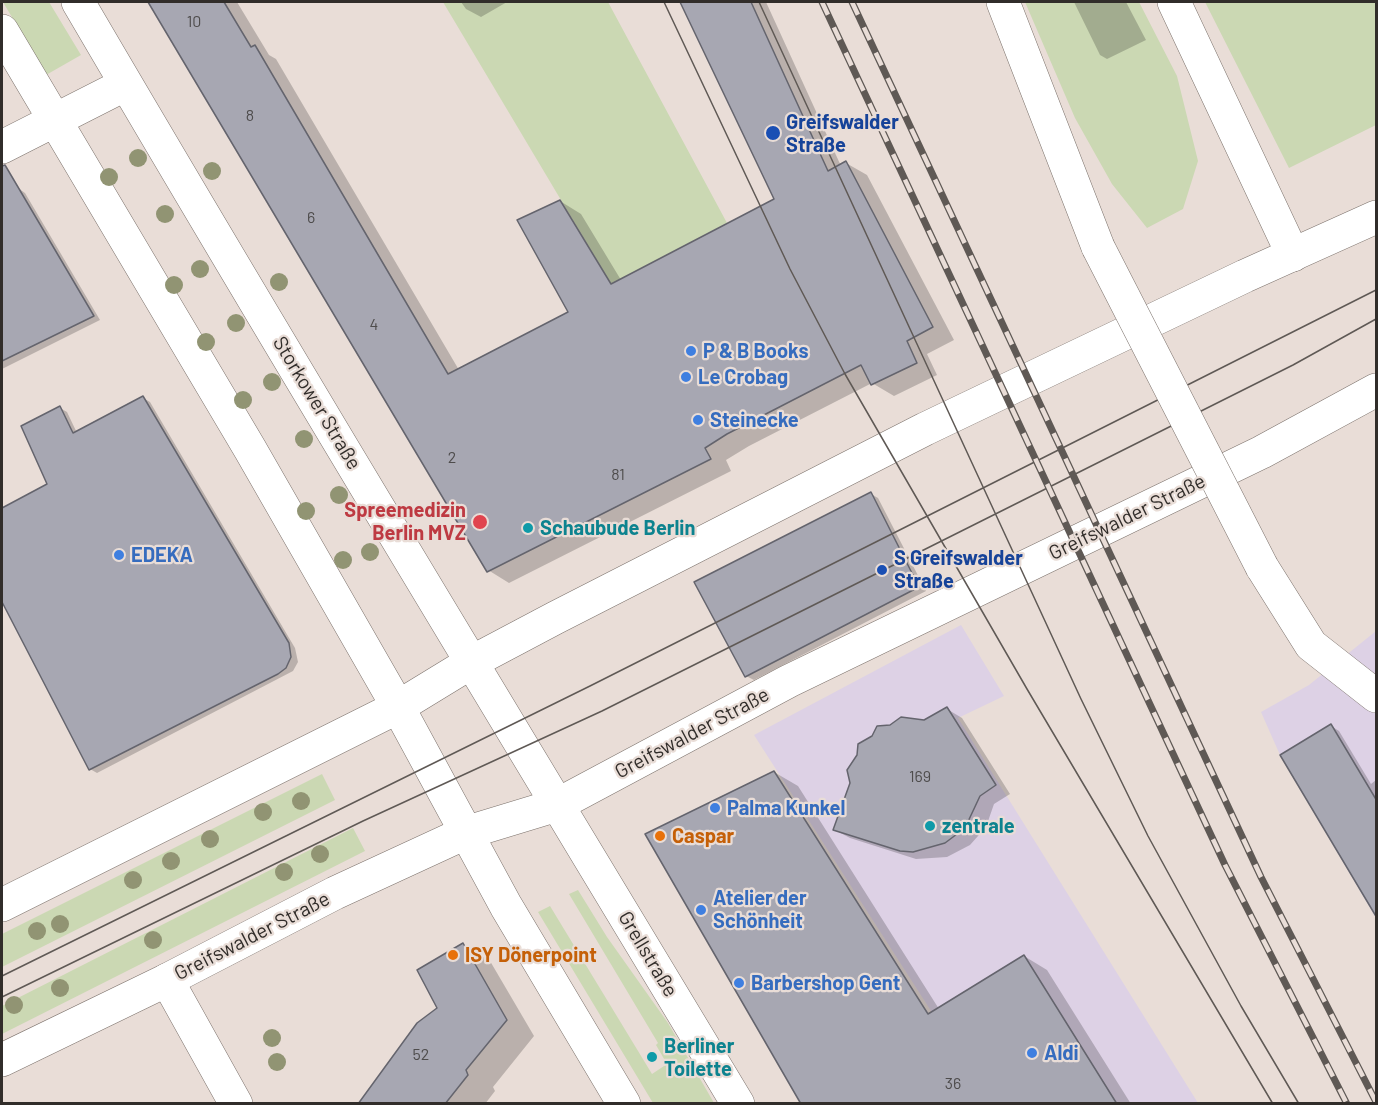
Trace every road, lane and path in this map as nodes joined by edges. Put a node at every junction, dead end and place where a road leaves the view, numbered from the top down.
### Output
1 (78, 2) edge
2 (1003, 2) edge
3 (1174, 2) edge
4 (2, 31) edge
5 (126, 84) junction
6 (54, 120) junction
7 (2, 147) edge
8 (1377, 217) edge
9 (1293, 255) junction
10 (1377, 390) edge
11 (470, 663) junction
12 (1377, 696) edge
13 (398, 707) junction
14 (557, 805) junction
15 (465, 833) junction
16 (2, 905) edge
17 (167, 980) junction
18 (2, 1060) edge
19 (236, 1104) edge
20 (624, 1104) edge
21 (738, 1104) edge

1 - 5 main road, Storkower Straße
2 - 12 main road, bridge
3 - 9 main road
4 - 6 main road
5 - 6 main road
5 - 11 main road, Storkower Straße
6 - 7 main road
6 - 13 main road
8 - 9 main road
9 - 11 main road
10 - 14 main road, Greifswalder Straße
11 - 13 main road
11 - 14 main road, Storkower Straße
13 - 15 main road
13 - 16 main road
14 - 15 main road, Greifswalder Straße
14 - 21 main road, Grellstraße
15 - 17 main road, Greifswalder Straße
15 - 20 main road
17 - 18 main road, Greifswalder Straße
17 - 19 main road

